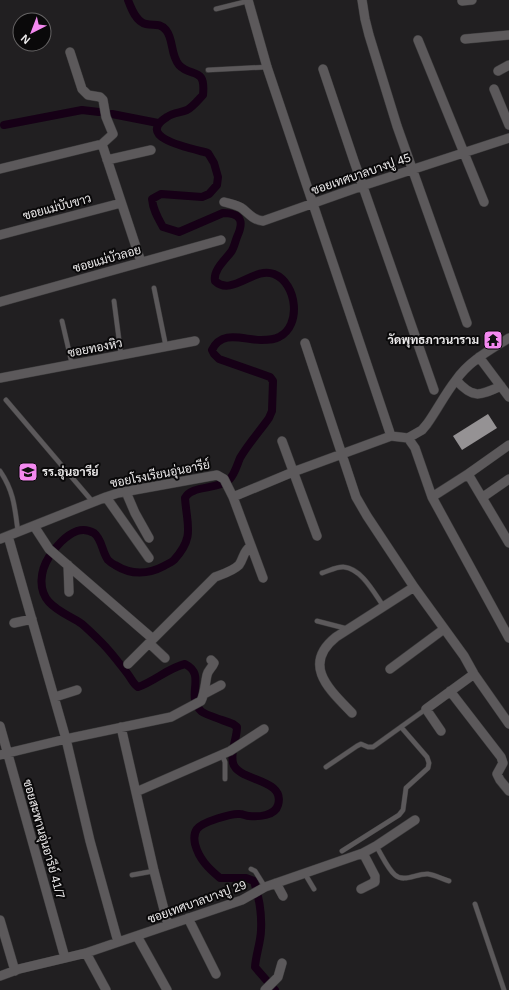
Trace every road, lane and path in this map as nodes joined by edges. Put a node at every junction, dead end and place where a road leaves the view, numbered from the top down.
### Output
1 (362, 0) edge
2 (472, 0) edge
3 (248, 1) edge
4 (462, 1) edge
5 (216, 9) dead end
6 (509, 35) edge
7 (465, 39) dead end
8 (418, 40) dead end
9 (70, 52) dead end
10 (509, 65) edge
11 (267, 67) junction
12 (323, 69) dead end
13 (208, 70) dead end
14 (498, 71) dead end
15 (494, 89) dead end
16 (509, 125) edge
17 (509, 138) edge
18 (102, 144) junction
19 (151, 150) dead end
20 (463, 152) junction
21 (107, 160) junction
22 (0, 169) edge
23 (413, 169) junction
24 (362, 186) junction
25 (224, 202) dead end
26 (484, 202) dead end
27 (121, 203) junction
28 (314, 203) junction
29 (0, 235) edge
30 (221, 240) dead end
31 (141, 262) junction
32 (154, 288) dead end
33 (114, 301) dead end
34 (0, 302) edge
35 (62, 321) dead end
36 (467, 323) dead end
37 (509, 338) edge
38 (195, 341) dead end
39 (305, 343) dead end
40 (166, 346) junction
41 (121, 355) junction
42 (479, 357) junction
43 (72, 364) junction
44 (0, 378) edge
45 (456, 380) junction
46 (501, 386) junction
47 (434, 390) dead end
48 (509, 397) edge
49 (6, 400) dead end
50 (391, 436) junction
51 (408, 438) junction
52 (282, 441) dead end
53 (509, 445) edge
54 (341, 455) junction
55 (0, 471) edge
56 (293, 472) junction
57 (468, 474) junction
58 (509, 479) edge
59 (126, 492) junction
60 (106, 496) junction
61 (233, 497) junction
62 (432, 497) junction
63 (482, 497) junction
64 (92, 501) junction
65 (34, 526) junction
66 (18, 532) junction
67 (317, 536) dead end
68 (4, 538) edge
69 (150, 538) dead end
70 (509, 543) edge
71 (251, 546) junction
72 (149, 558) dead end
73 (68, 565) junction
74 (322, 573) dead end
75 (263, 578) dead end
76 (414, 587) junction
77 (69, 592) dead end
78 (384, 607) junction
79 (32, 619) junction
80 (317, 621) dead end
81 (14, 623) dead end
82 (349, 629) junction
83 (444, 629) junction
84 (509, 638) edge
85 (151, 641) junction
86 (165, 658) dead end
87 (211, 660) dead end
88 (128, 664) dead end
89 (390, 669) dead end
90 (474, 674) junction
91 (221, 685) dead end
92 (77, 690) dead end
93 (450, 691) junction
94 (204, 694) junction
95 (55, 697) junction
96 (426, 709) junction
97 (352, 713) dead end
98 (509, 724) edge
99 (0, 726) edge
100 (121, 727) junction
101 (401, 727) junction
102 (264, 729) dead end
103 (440, 731) dead end
104 (66, 739) junction
105 (4, 754) edge
106 (222, 755) junction
107 (326, 767) dead end
108 (225, 779) dead end
109 (509, 791) edge
110 (136, 792) junction
111 (415, 820) dead end
112 (376, 846) junction
113 (342, 851) dead end
114 (363, 853) junction
115 (251, 870) dead end
116 (154, 871) junction
117 (304, 873) junction
118 (132, 875) dead end
119 (449, 881) dead end
120 (276, 883) junction
121 (265, 887) junction
122 (314, 889) dead end
123 (361, 890) dead end
124 (283, 896) dead end
125 (475, 904) dead end
126 (188, 918) junction
127 (0, 920) edge
128 (168, 925) junction
129 (137, 936) junction
130 (118, 942) junction
131 (86, 953) junction
132 (65, 958) junction
133 (282, 963) dead end
134 (15, 971) junction
135 (216, 974) dead end
136 (0, 976) edge
137 (268, 988) edge
138 (106, 990) edge
139 (167, 990) edge
140 (504, 990) edge

1 - 23 street
2 - 4 street
3 - 5 lane
3 - 11 street
6 - 7 street
8 - 20 street
9 - 18 street
10 - 14 street
11 - 13 lane
11 - 28 street
12 - 24 street
15 - 16 street
17 - 20 street, ซอยเทศบาลบางปู 45
18 - 21 street
18 - 22 street
19 - 21 street
20 - 23 street, ซอยเทศบาลบางปู 45
20 - 26 street
21 - 27 street
23 - 24 street, ซอยเทศบาลบางปู 45
23 - 36 street
24 - 28 street, ซอยเทศบาลบางปู 45
24 - 47 street
25 - 28 street, ซอยเทศบาลบางปู 45
27 - 29 street, ซอยแม่บับขาว
27 - 31 street
28 - 50 street
30 - 31 street, ซอยแม่บัวลอย
31 - 34 street, ซอยแม่บัวลอย
32 - 40 lane
33 - 41 lane
35 - 43 lane
37 - 42 street
38 - 40 street, ซอยทองหิว
39 - 54 street
40 - 41 street, ซอยทองหิว
41 - 43 street, ซอยทองหิว
42 - 45 street
42 - 46 street
43 - 44 street, ซอยทองหิว
45 - 46 street
45 - 51 street
46 - 48 street
49 - 64 lane
50 - 51 street
50 - 54 street
51 - 62 street
52 - 56 street
53 - 57 street
54 - 56 street
54 - 76 street
55 - 66 lane
56 - 61 street
56 - 67 street
57 - 62 street
57 - 63 street
58 - 63 street
59 - 60 street, ซอยโรงเรียนอุ่นอารีย์
59 - 61 street, ซอยโรงเรียนอุ่นอารีย์
59 - 69 street
60 - 64 street, ซอยโรงเรียนอุ่นอารีย์
60 - 72 street
61 - 71 street, ซอยโรงเรียนอุ่นอารีย์
62 - 84 street
63 - 70 street
64 - 65 street, ซอยโรงเรียนอุ่นอารีย์
65 - 66 street, ซอยโรงเรียนอุ่นอารีย์
65 - 73 street
66 - 68 street, ซอยโรงเรียนอุ่นอารีย์
68 - 79 street
71 - 75 street, ซอยโรงเรียนอุ่นอารีย์
71 - 85 street
73 - 77 street
73 - 85 street
74 - 78 lane
76 - 78 street
76 - 83 street
78 - 82 street
79 - 81 street
79 - 95 street
80 - 82 lane
82 - 97 street
83 - 89 street
83 - 90 street
85 - 86 street
85 - 88 street
87 - 94 street
90 - 93 street
90 - 98 street
91 - 94 street
92 - 95 street
93 - 96 street
93 - 109 street
94 - 100 street
95 - 104 street
96 - 101 lane
96 - 103 street
99 - 105 street, ซอยสะพานอุ่นอารีย์ 41/7
100 - 104 street
100 - 110 street
101 - 107 lane
101 - 113 lane
102 - 106 street
104 - 105 street
104 - 130 street
105 - 132 street, ซอยสะพานอุ่นอารีย์ 41/7
106 - 108 lane
106 - 110 street
110 - 116 street
111 - 112 street, ซอยเทศบาลบางปู 29
112 - 114 street, ซอยเทศบาลบางปู 29
112 - 119 lane
114 - 117 street, ซอยเทศบาลบางปู 29
114 - 123 street
115 - 121 lane
116 - 118 lane
116 - 128 street
117 - 120 street, ซอยเทศบาลบางปู 29
117 - 122 lane
120 - 121 street, ซอยเทศบาลบางปู 29
120 - 124 street
121 - 126 street, ซอยเทศบาลบางปู 29
125 - 140 lane
126 - 128 street, ซอยเทศบาลบางปู 29
126 - 135 street
127 - 134 street
128 - 129 street, ซอยเทศบาลบางปู 29
129 - 130 street, ซอยเทศบาลบางปู 29
129 - 139 street
130 - 131 street, ซอยเทศบาลบางปู 29
131 - 132 street, ซอยเทศบาลบางปู 29
131 - 138 street
132 - 134 street, ซอยเทศบาลบางปู 29
133 - 137 street
134 - 136 street, ซอยเทศบาลบางปู 29

